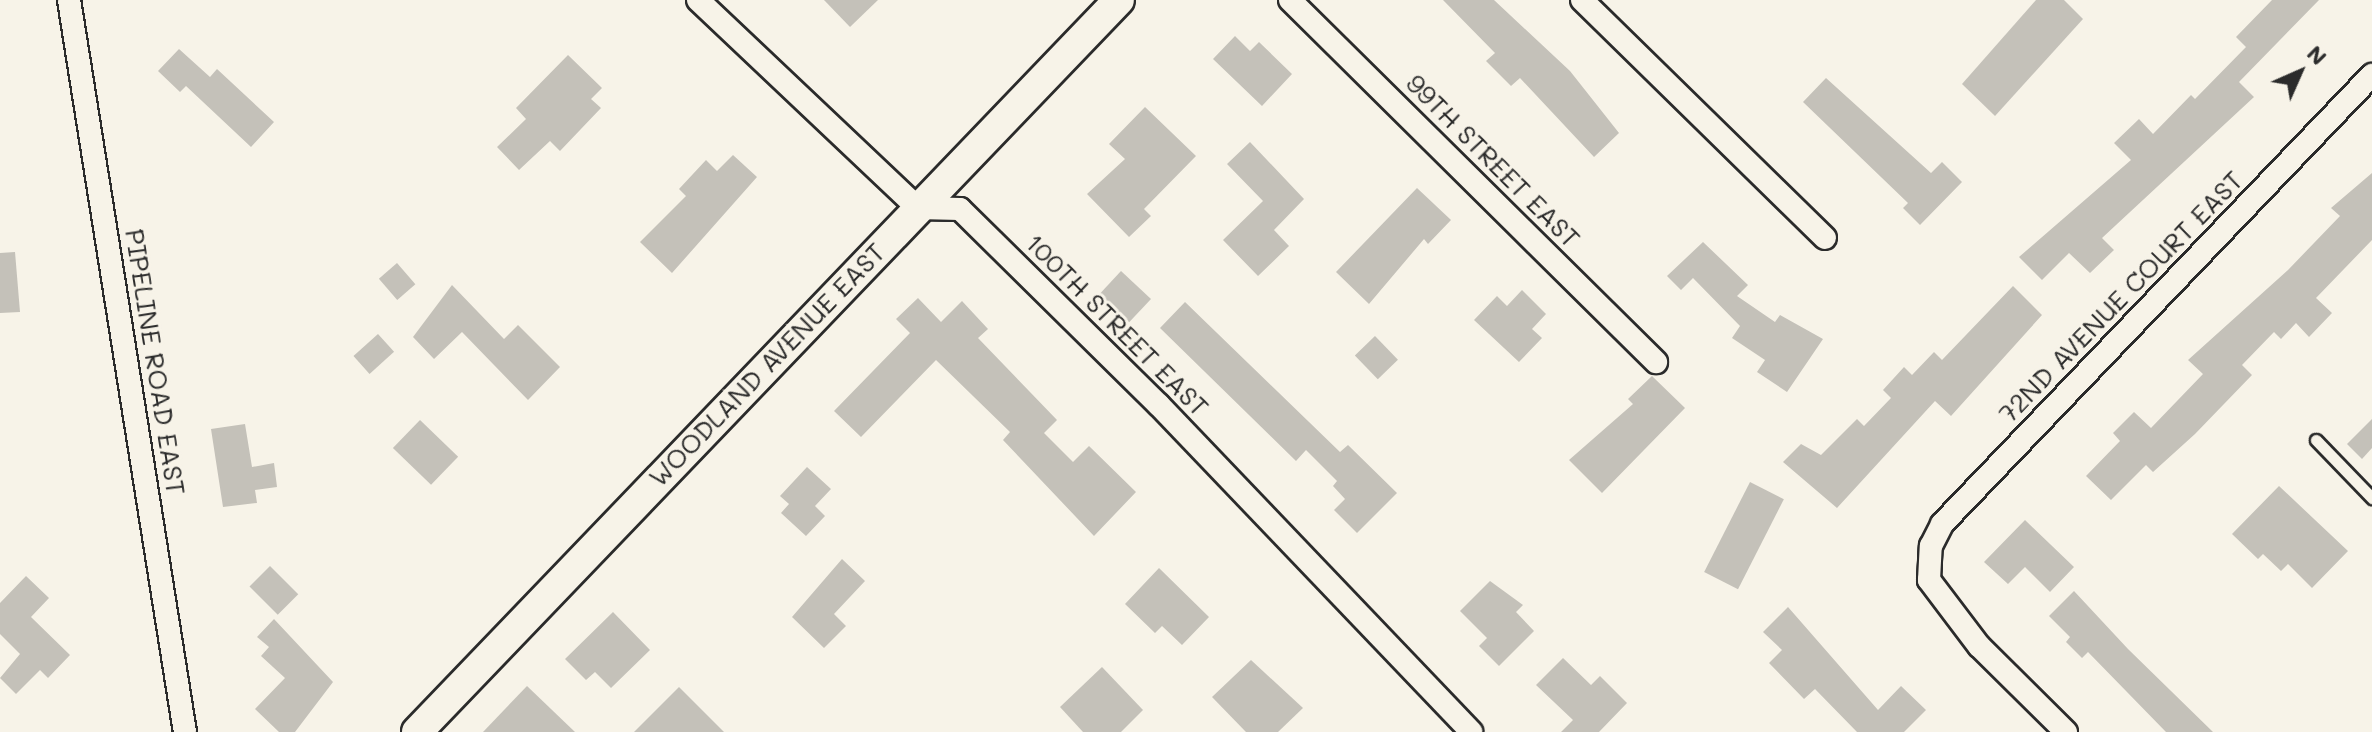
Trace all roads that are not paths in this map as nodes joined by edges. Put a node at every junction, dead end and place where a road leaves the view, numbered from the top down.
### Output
1 (69, 0) edge
2 (698, 0) edge
3 (1119, 0) edge
4 (1290, 0) edge
5 (1582, 0) edge
6 (2372, 75) edge
7 (918, 208) junction
8 (1825, 238) dead end
9 (1656, 362) dead end
10 (2316, 440) dead end
11 (2372, 498) edge
12 (185, 732) edge
13 (417, 732) edge
14 (1471, 732) edge
15 (2066, 732) edge

1 - 12 street, PIPELINE ROAD EAST
2 - 7 street
3 - 7 street, WOODLAND AVENUE EAST
4 - 9 street, 99TH STREET EAST
5 - 8 street
6 - 15 street, 72ND AVENUE COURT EAST
7 - 13 street, WOODLAND AVENUE EAST
7 - 14 street, 100TH STREET EAST
10 - 11 lane

